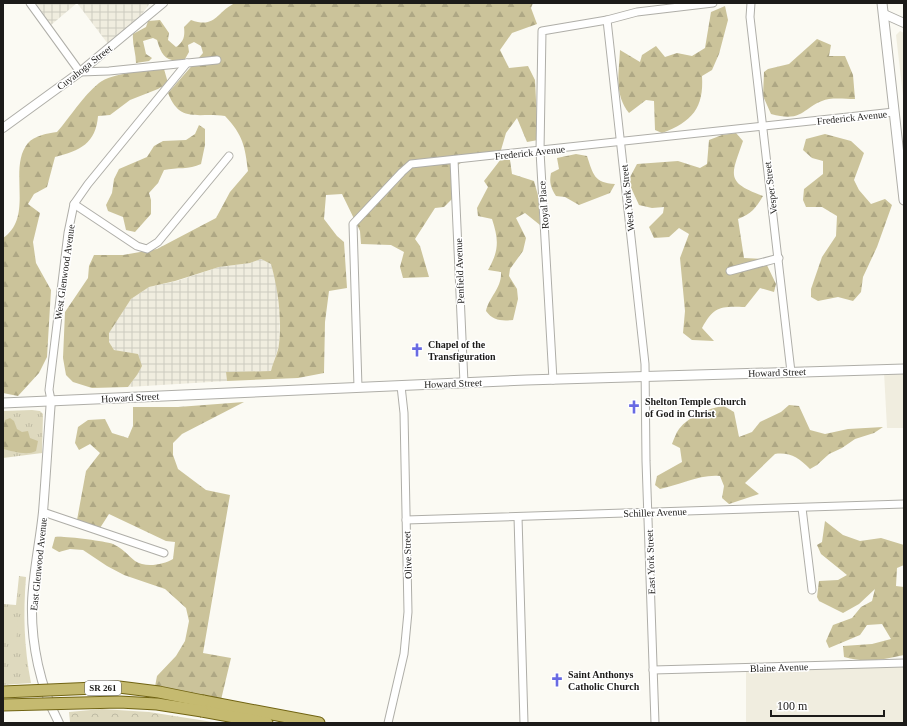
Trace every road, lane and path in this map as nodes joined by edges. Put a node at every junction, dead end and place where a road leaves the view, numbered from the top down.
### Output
1 (30, 3) edge
2 (713, 3) edge
3 (751, 3) edge
4 (882, 3) edge
5 (158, 4) edge
6 (884, 14) junction
7 (607, 20) junction
8 (904, 23) edge
9 (217, 60) dead end
10 (187, 63) junction
11 (80, 72) junction
12 (894, 112) junction
13 (763, 127) junction
14 (3, 128) edge
15 (622, 142) junction
16 (540, 151) junction
17 (229, 156) dead end
18 (454, 160) junction
19 (904, 200) edge
20 (74, 204) junction
21 (779, 258) junction
22 (730, 271) dead end
23 (904, 369) edge
24 (791, 372) junction
25 (644, 377) junction
26 (553, 380) junction
27 (464, 383) junction
28 (401, 386) junction
29 (358, 387) junction
30 (51, 400) junction
31 (3, 403) edge
32 (904, 504) edge
33 (802, 508) junction
34 (43, 512) junction
35 (648, 513) junction
36 (518, 517) junction
37 (406, 520) junction
38 (164, 553) dead end
39 (812, 590) dead end
40 (904, 663) edge
41 (653, 670) junction
42 (3, 692) edge
43 (3, 705) edge
44 (202, 706) junction
45 (59, 723) edge
46 (267, 723) edge
47 (317, 723) edge
48 (388, 723) edge
49 (524, 723) edge
50 (655, 723) edge

1 - 11 street
2 - 7 street
3 - 13 street, Vesper Street
4 - 6 main road
5 - 11 street, Cuyahoga Street
6 - 8 street
6 - 12 main road
7 - 15 street, West York Street
7 - 16 street, Royal Place
9 - 10 street
10 - 11 street
10 - 20 street, West Glenwood Avenue
11 - 14 street, Cuyahoga Street
12 - 13 street, Frederick Avenue
12 - 19 main road
13 - 15 street, Frederick Avenue
13 - 21 street, Vesper Street
15 - 16 street, Frederick Avenue
15 - 25 street, West York Street
16 - 18 street, Frederick Avenue
16 - 26 street, Royal Place
17 - 20 street
18 - 27 street, Penfield Avenue
18 - 29 street, Frederick Avenue
20 - 30 street, West Glenwood Avenue
21 - 22 street
21 - 24 street, Vesper Street
23 - 24 main road, Howard Street
24 - 25 main road, Howard Street
25 - 26 main road, Howard Street
25 - 35 street, East York Street
26 - 27 main road, Howard Street
27 - 28 main road, Howard Street
28 - 29 main road, Howard Street
28 - 37 street, Olive Street
29 - 30 main road, Howard Street
30 - 31 main road, Howard Street
30 - 34 street, East Glenwood Avenue
32 - 33 street, Schiller Avenue
33 - 35 street, Schiller Avenue
33 - 39 street
34 - 38 street
34 - 45 street, East Glenwood Avenue
35 - 36 street, Schiller Avenue
35 - 41 street, East York Street
36 - 37 street, Schiller Avenue
36 - 49 street
37 - 48 street, Olive Street
40 - 41 street, Blaine Avenue
41 - 50 street, East York Street
42 - 44 main road, SR 261, bridge
43 - 44 main road, SR 261, bridge
44 - 46 main road, SR 261
44 - 47 main road, SR 261

